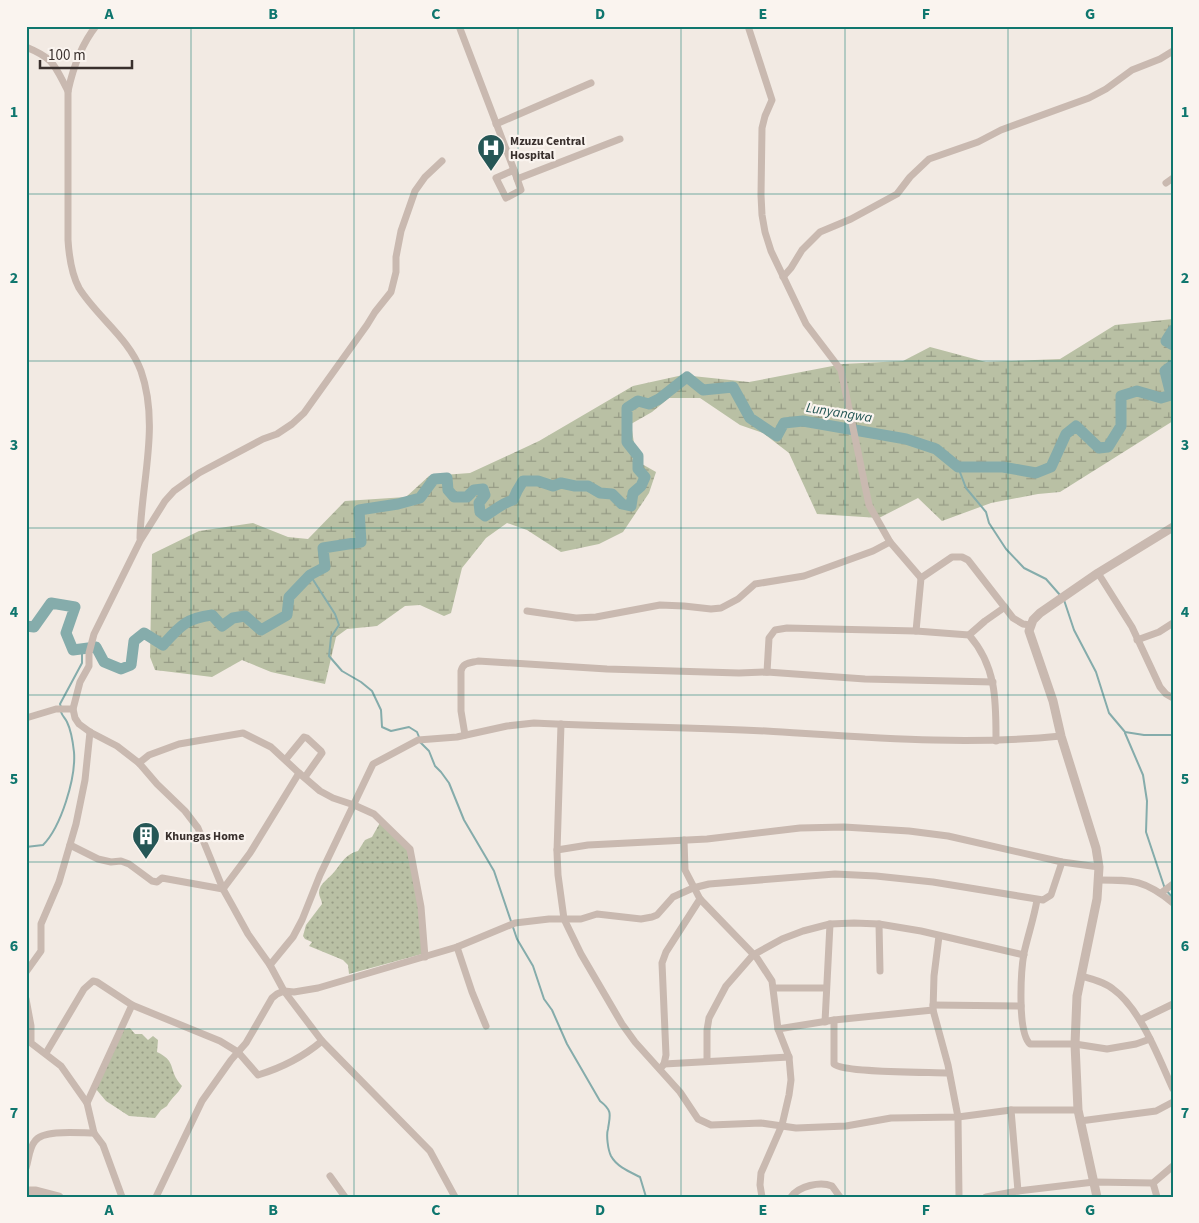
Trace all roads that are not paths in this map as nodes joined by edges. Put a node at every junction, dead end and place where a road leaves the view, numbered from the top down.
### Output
1 (96, 26) edge
2 (459, 26) edge
3 (748, 26) edge
4 (26, 47) edge
5 (1173, 51) edge
6 (591, 83) dead end
7 (68, 91) junction
8 (496, 124) junction
9 (620, 139) dead end
10 (442, 161) dead end
11 (514, 170) junction
12 (1173, 178) edge
13 (518, 179) junction
14 (1166, 183) dead end
15 (783, 277) junction
16 (1173, 527) edge
17 (140, 541) junction
18 (890, 542) junction
19 (1098, 574) junction
20 (921, 578) junction
21 (1004, 607) junction
22 (527, 611) dead end
23 (1173, 623) edge
24 (1030, 625) junction
25 (916, 631) junction
26 (970, 635) junction
27 (1137, 640) junction
28 (767, 672) junction
29 (994, 682) junction
30 (1173, 698) edge
31 (73, 709) junction
32 (26, 718) edge
33 (561, 724) junction
34 (90, 732) junction
35 (465, 735) junction
36 (1061, 736) junction
37 (996, 741) junction
38 (286, 759) junction
39 (139, 763) junction
40 (302, 775) junction
41 (354, 804) junction
42 (684, 840) junction
43 (70, 845) junction
44 (557, 850) junction
45 (1062, 862) junction
46 (1098, 867) junction
47 (1099, 880) junction
48 (1173, 884) edge
49 (693, 888) junction
50 (224, 889) junction
51 (1161, 893) junction
52 (700, 899) junction
53 (1037, 900) junction
54 (1173, 903) edge
55 (564, 919) junction
56 (830, 924) junction
57 (879, 924) junction
58 (939, 936) junction
59 (457, 948) junction
60 (753, 955) junction
61 (1024, 955) junction
62 (425, 957) junction
63 (270, 965) junction
64 (880, 971) dead end
65 (26, 972) edge
66 (1081, 976) junction
67 (774, 988) junction
68 (826, 988) junction
69 (284, 991) junction
70 (26, 999) edge
71 (1173, 1004) edge
72 (132, 1005) junction
73 (1021, 1006) junction
74 (933, 1008) junction
75 (834, 1020) junction
76 (1140, 1020) junction
77 (825, 1022) junction
78 (486, 1026) dead end
79 (778, 1029) junction
80 (1150, 1039) junction
81 (322, 1040) junction
82 (1075, 1044) junction
83 (238, 1052) junction
84 (46, 1053) junction
85 (789, 1057) junction
86 (707, 1062) junction
87 (662, 1066) junction
88 (949, 1073) junction
89 (1173, 1089) edge
90 (1173, 1102) edge
91 (87, 1103) junction
92 (1011, 1110) junction
93 (1078, 1110) junction
94 (958, 1117) junction
95 (1080, 1121) junction
96 (782, 1125) junction
97 (94, 1133) junction
98 (1173, 1166) edge
99 (26, 1168) edge
100 (330, 1176) dead end
101 (1094, 1182) junction
102 (1153, 1183) junction
103 (26, 1191) edge
104 (1018, 1191) junction
105 (59, 1197) edge
106 (122, 1197) edge
107 (156, 1197) edge
108 (345, 1197) edge
109 (455, 1197) edge
110 (762, 1197) edge
111 (791, 1197) edge
112 (840, 1197) edge
113 (959, 1197) edge
114 (986, 1197) edge
115 (1097, 1197) edge
116 (1157, 1197) edge

1 - 7 street
2 - 8 street
3 - 15 street
4 - 7 street
5 - 15 street
6 - 8 street
7 - 17 street
8 - 11 street
9 - 13 street
10 - 17 street
11 - 13 street
11 - 13 street
12 - 14 street
15 - 18 street
16 - 19 street
17 - 31 street
18 - 20 street
18 - 22 street
19 - 24 street
19 - 27 street
20 - 21 street
20 - 25 street
21 - 24 street
21 - 26 street
23 - 27 street
24 - 36 street
25 - 26 street
25 - 28 street
26 - 29 street
27 - 30 street
28 - 29 street
28 - 35 street
29 - 37 street
31 - 32 street
31 - 34 street
33 - 35 street
33 - 37 street
33 - 44 street
34 - 39 street
34 - 43 street
35 - 41 street
36 - 37 street
36 - 46 street
38 - 39 street
38 - 40 street
38 - 40 street
39 - 50 street
40 - 41 street
40 - 50 street
41 - 62 street
41 - 63 street
42 - 44 street
42 - 45 street
42 - 49 street
43 - 50 street
43 - 65 street
44 - 55 street
45 - 46 street
45 - 53 street
46 - 47 street
47 - 51 street
47 - 66 street
48 - 51 street
49 - 52 street
49 - 53 street
49 - 55 street
50 - 63 street
51 - 54 street
52 - 60 street
52 - 87 street
53 - 61 street
55 - 59 street
55 - 87 street
56 - 57 street
56 - 60 street
56 - 68 street
57 - 58 street
57 - 64 street
58 - 61 street
58 - 74 street
59 - 62 street
59 - 78 street
60 - 67 street
60 - 86 street
61 - 73 street
62 - 69 street
63 - 69 street
66 - 76 street
66 - 82 street
67 - 68 street
67 - 79 street
68 - 77 street
69 - 81 street
69 - 83 street
70 - 84 street
71 - 76 street
72 - 83 street
72 - 84 street
72 - 91 street
73 - 74 street
73 - 82 street
74 - 75 street
74 - 88 street
75 - 77 street
75 - 88 street
76 - 80 street
77 - 79 street
79 - 85 street
80 - 82 street
80 - 89 street
81 - 83 street
81 - 109 street
82 - 93 street
83 - 107 street
84 - 91 street
85 - 86 street
85 - 96 street
86 - 87 street
87 - 96 street
88 - 94 street
90 - 95 street
91 - 97 street
92 - 93 street
92 - 94 street
92 - 104 street
93 - 95 street
94 - 96 street
94 - 113 street
95 - 101 street
96 - 110 street
97 - 99 street
97 - 106 street
98 - 102 street
100 - 108 street
101 - 102 street
101 - 104 street
101 - 115 street
102 - 116 street
103 - 105 street
104 - 114 street
111 - 112 street

